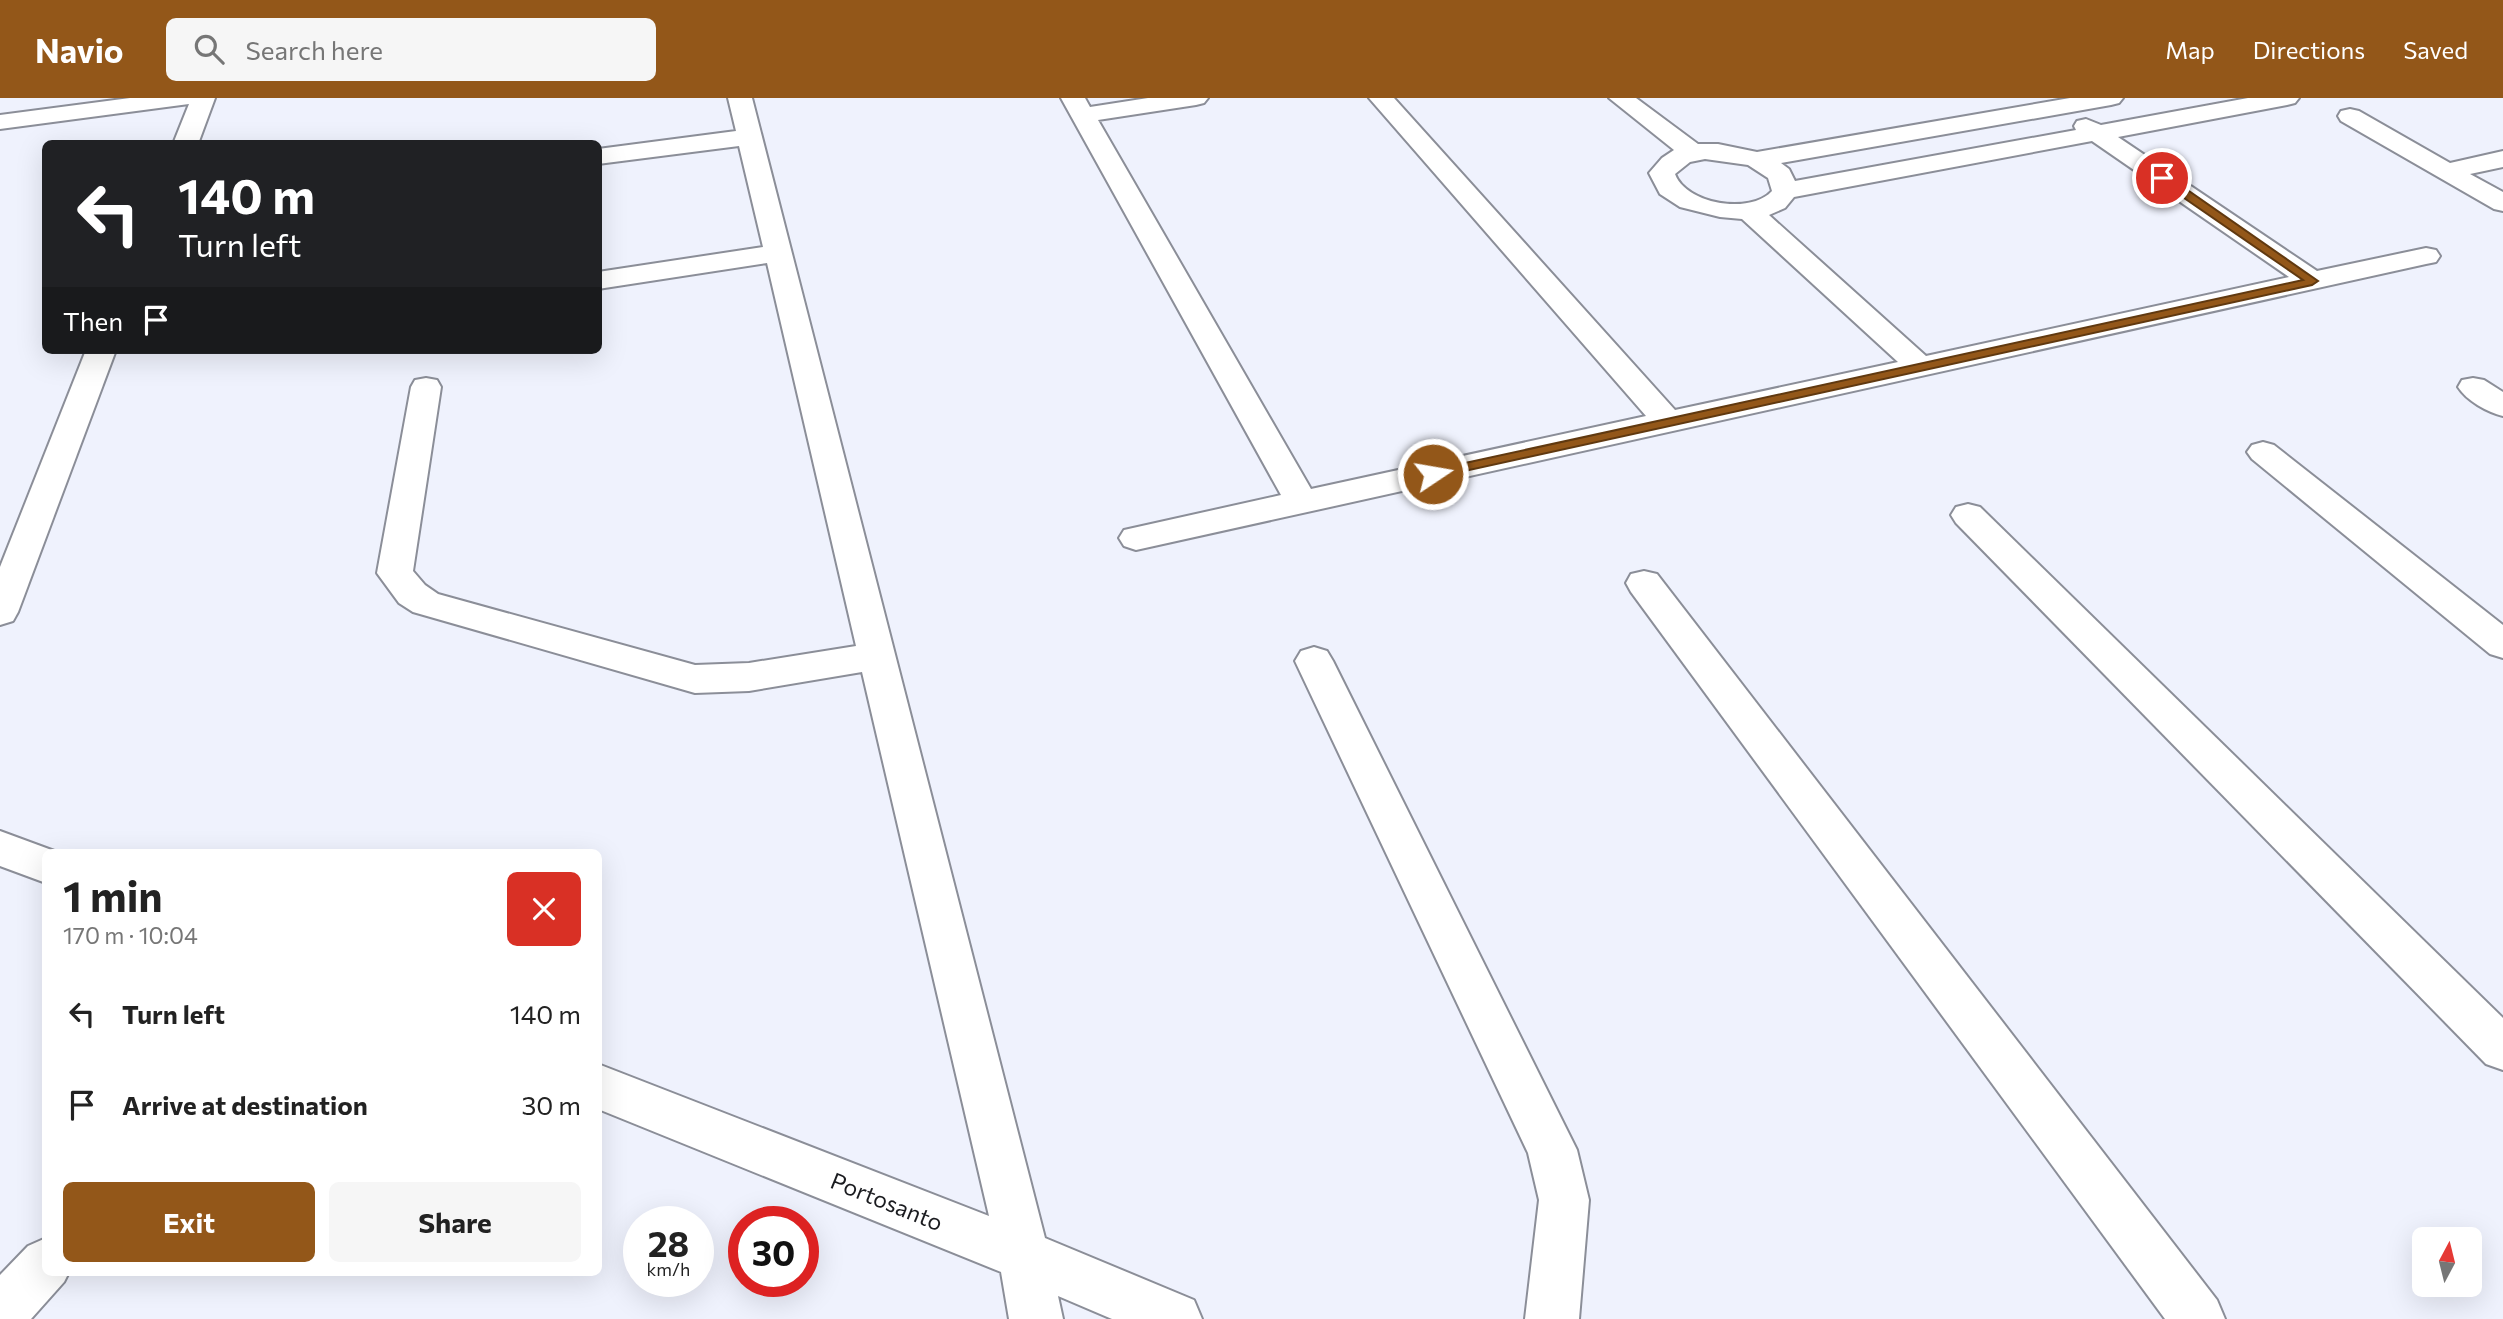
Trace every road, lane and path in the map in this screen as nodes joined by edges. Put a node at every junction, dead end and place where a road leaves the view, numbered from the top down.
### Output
1 (185, 98) edge
2 (203, 98) edge
3 (740, 98) edge
4 (1196, 98) edge
5 (1381, 98) edge
6 (1621, 98) edge
7 (2111, 98) edge
8 (2275, 99) edge
9 (2053, 102) edge
10 (1078, 106) edge
11 (2350, 116) dead end
12 (0, 122) edge
13 (2098, 133) junction
14 (750, 136) junction
15 (186, 140) edge
16 (1692, 152) junction
17 (602, 156) edge
18 (2503, 159) edge
19 (1757, 160) junction
20 (2447, 171) junction
21 (1785, 191) junction
22 (2503, 204) edge
23 (1749, 211) junction
24 (778, 253) junction
25 (2426, 256) dead end
26 (602, 280) edge
27 (2312, 281) junction
28 (99, 354) edge
29 (1922, 368) junction
30 (425, 387) dead end
31 (2473, 387) dead end
32 (2503, 407) edge
33 (1669, 423) junction
34 (2263, 452) dead end
35 (1301, 502) junction
36 (1968, 515) dead end
37 (1136, 538) dead end
38 (1644, 583) dead end
39 (0, 612) edge
40 (2503, 645) edge
41 (877, 656) junction
42 (1314, 661) dead end
43 (0, 848) edge
44 (42, 864) edge
45 (2503, 1049) edge
46 (602, 1088) edge
47 (1024, 1255) junction
48 (42, 1268) edge
49 (0, 1314) edge
50 (1036, 1319) edge
51 (1175, 1319) edge
52 (1552, 1319) edge
53 (2198, 1319) edge

1 - 12 street
2 - 15 street
3 - 14 street
4 - 10 street
5 - 33 street
6 - 16 street
7 - 9 street
8 - 13 street
9 - 13 street
9 - 19 street
10 - 35 street
11 - 20 street
13 - 21 street
13 - 27 street
14 - 17 street
14 - 24 street
16 - 19 street
16 - 23 street
18 - 20 street
19 - 21 street
20 - 22 street
21 - 23 street
23 - 29 street
24 - 26 street
24 - 41 street
25 - 27 street
27 - 29 street
28 - 39 street
29 - 33 street
30 - 41 street
31 - 32 street
33 - 35 street
34 - 40 street
35 - 37 street
36 - 45 street
38 - 53 street
41 - 47 street
42 - 52 street
43 - 44 street
46 - 47 street, Portosanto
47 - 50 street
47 - 51 street, Portosanto
48 - 49 street

